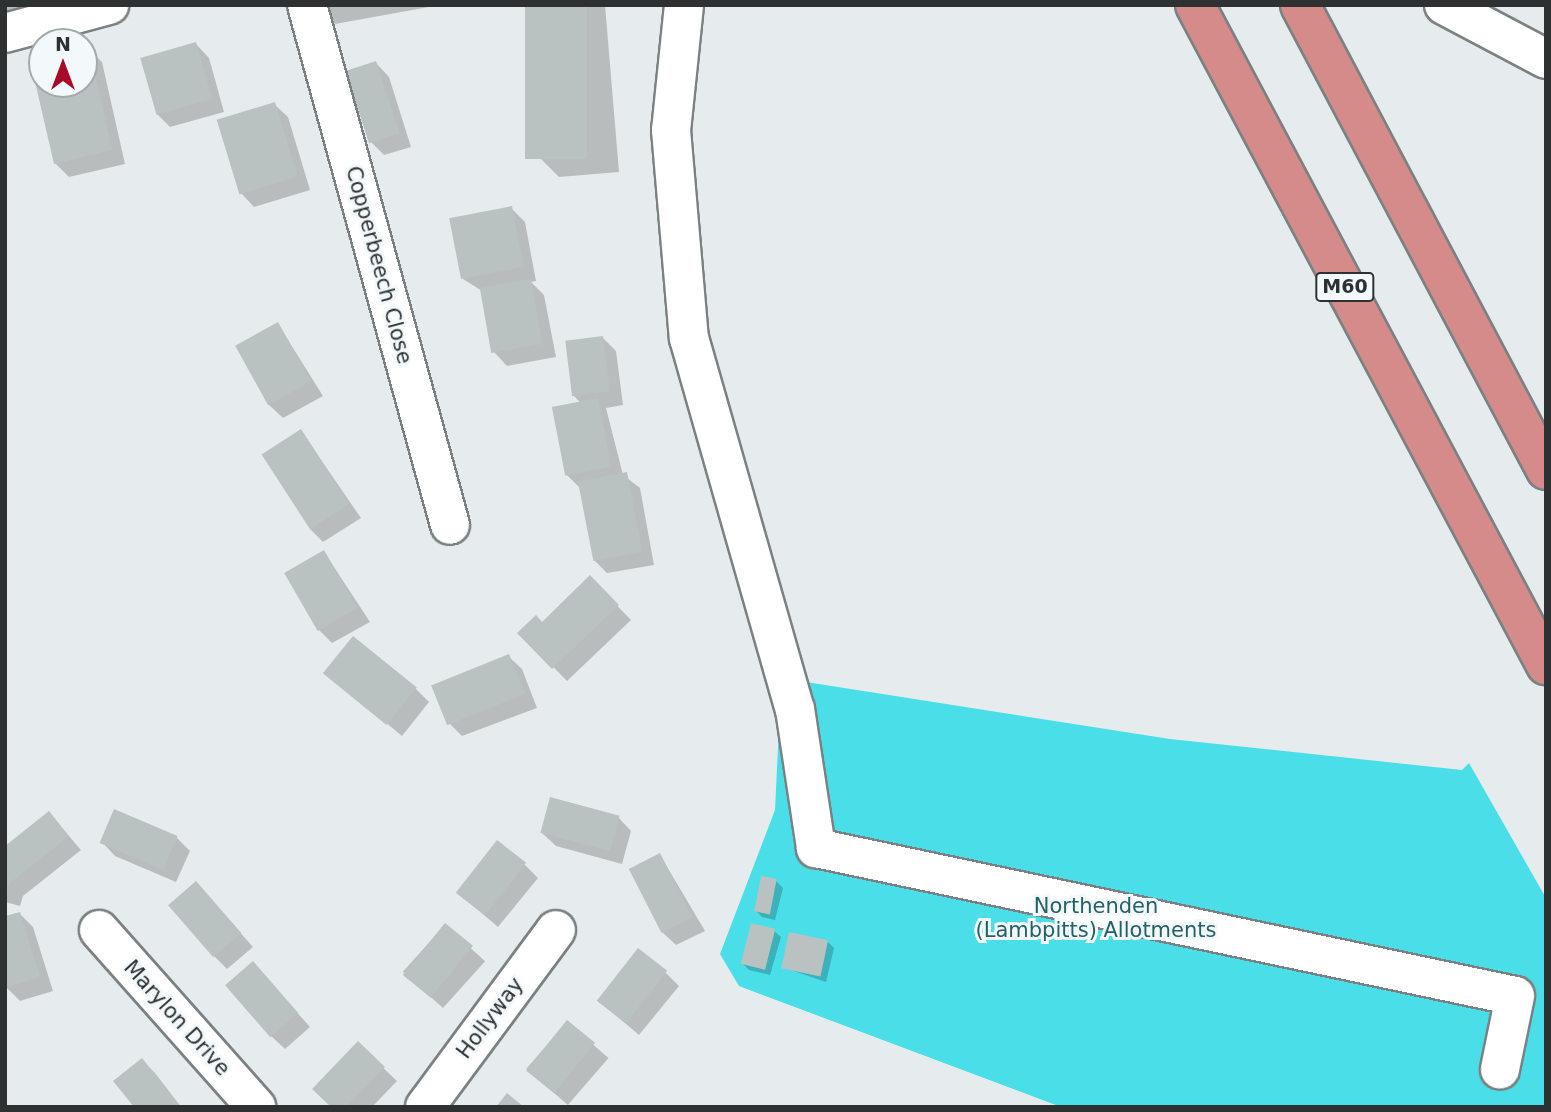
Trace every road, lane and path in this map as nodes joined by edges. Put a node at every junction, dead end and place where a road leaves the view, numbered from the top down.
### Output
1 (110, 5) edge
2 (307, 5) edge
3 (684, 5) edge
4 (1195, 5) edge
5 (1300, 5) edge
6 (1444, 5) edge
7 (5, 33) edge
8 (1546, 58) edge
9 (1546, 470) edge
10 (450, 525) dead end
11 (1546, 665) edge
12 (99, 930) dead end
13 (556, 930) dead end
14 (1500, 1069) dead end
15 (256, 1107) edge
16 (425, 1107) edge

1 - 7 street
2 - 10 street, Copperbeech Close
3 - 14 street
4 - 11 highway, M60
5 - 9 highway
6 - 8 street
12 - 15 street, Marylon Drive
13 - 16 street, Hollyway

